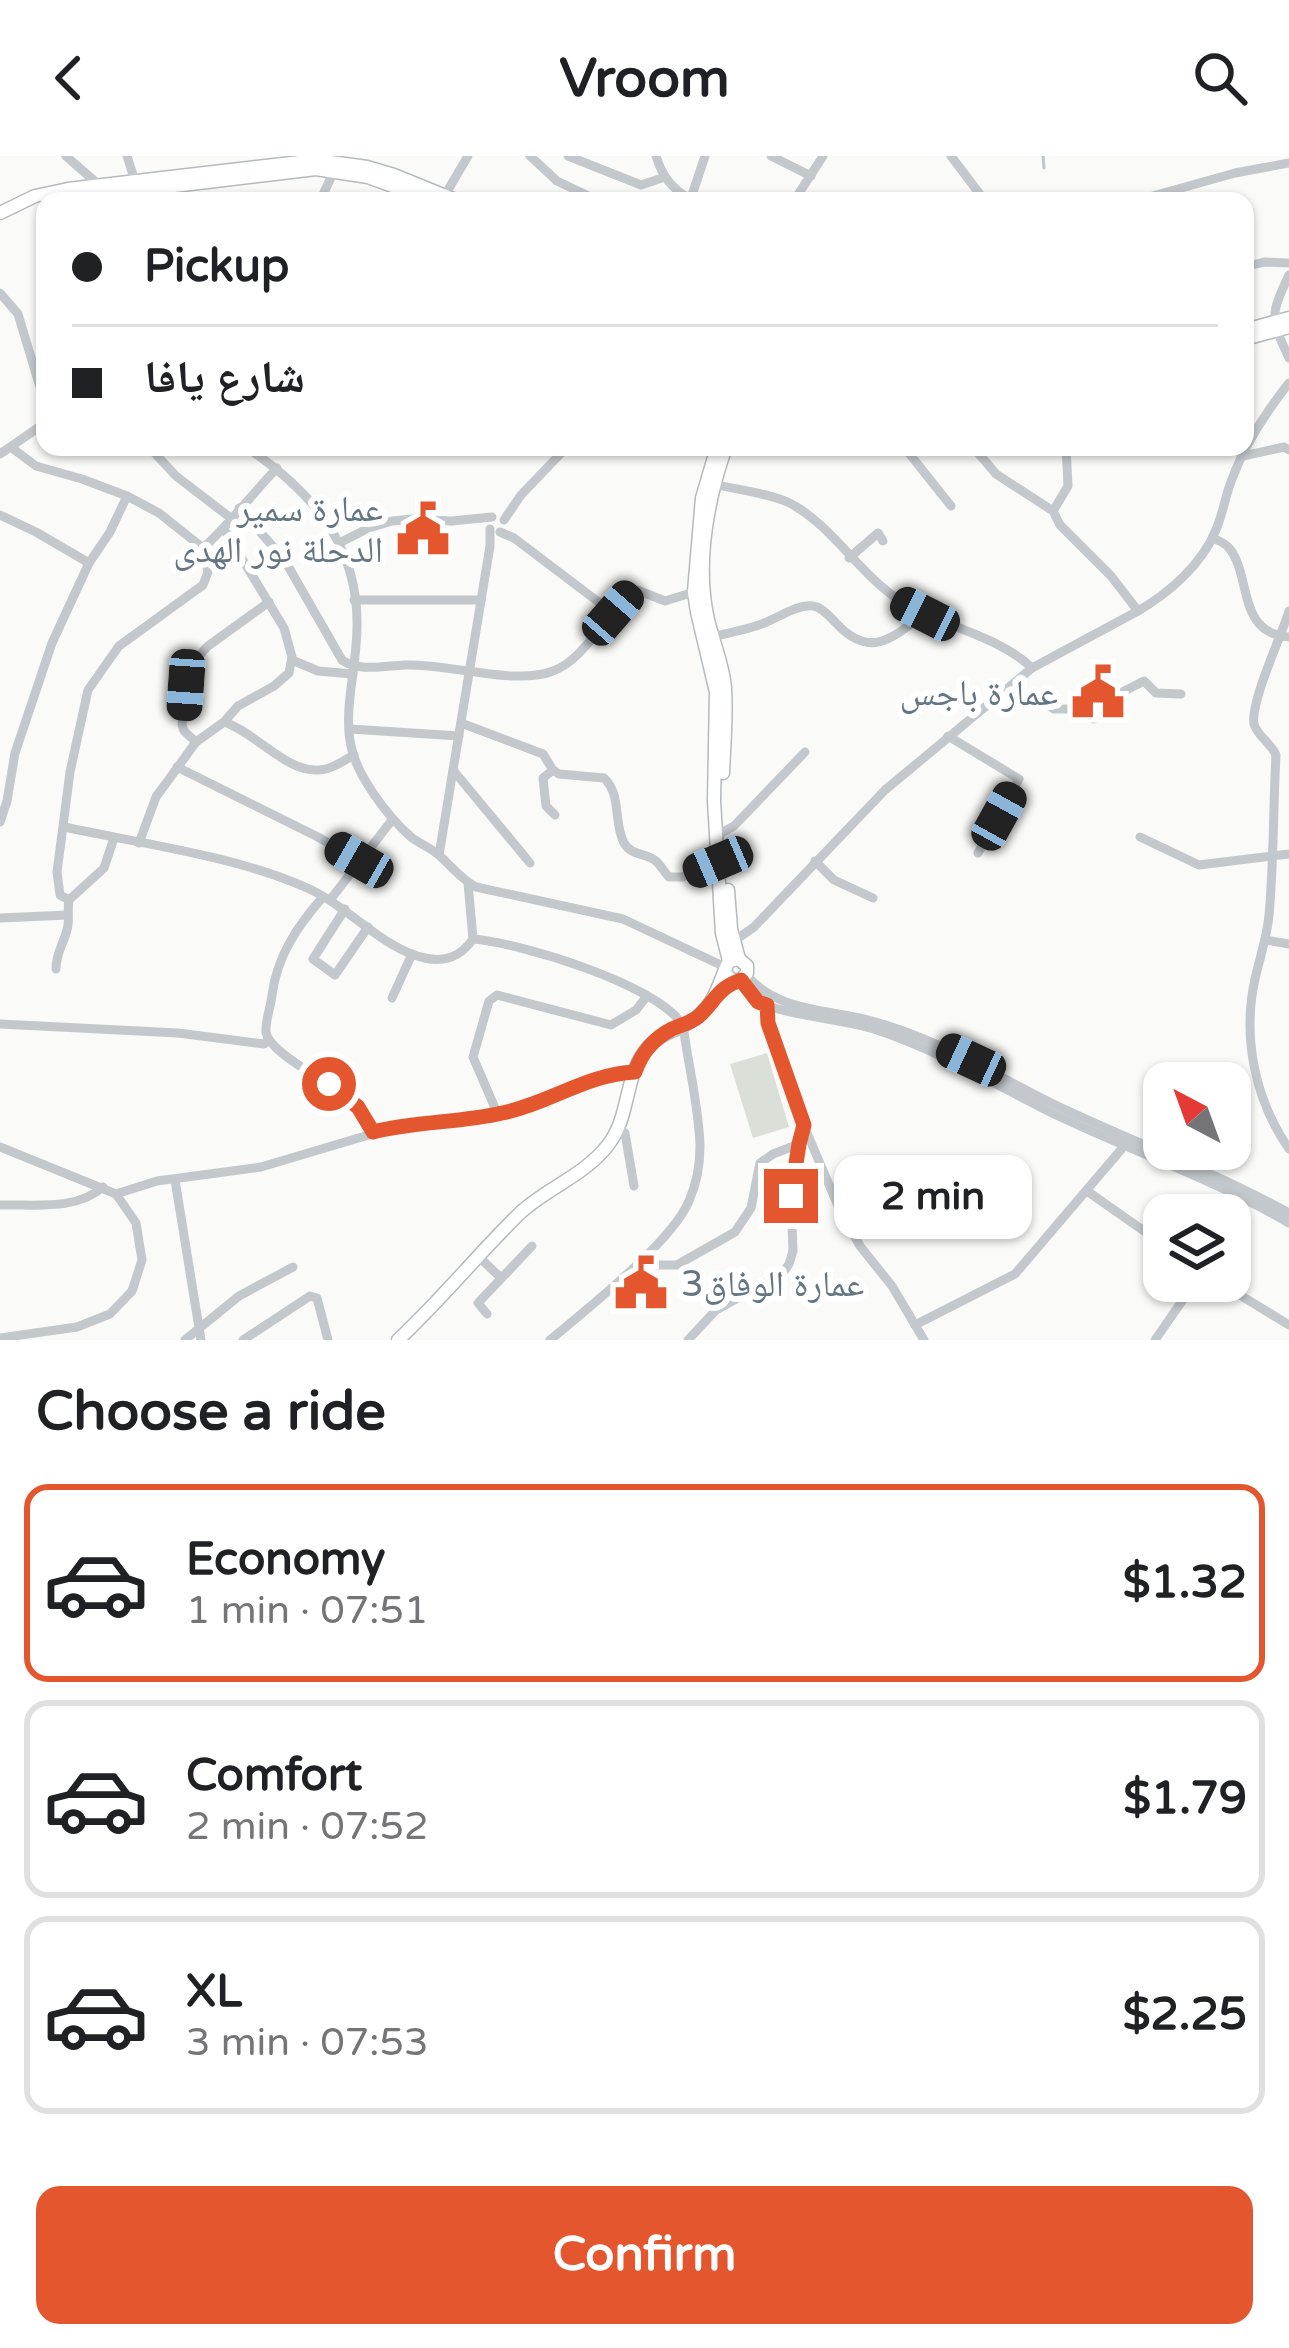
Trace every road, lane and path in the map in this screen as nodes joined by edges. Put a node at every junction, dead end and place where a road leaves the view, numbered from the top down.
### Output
1 (66, 156) edge
2 (127, 156) edge
3 (468, 156) edge
4 (530, 156) edge
5 (568, 156) edge
6 (656, 156) edge
7 (705, 156) edge
8 (771, 156) edge
9 (824, 156) edge
10 (951, 156) edge
11 (363, 161) edge
12 (336, 163) edge
13 (1289, 163) edge
14 (811, 176) junction
15 (664, 177) junction
16 (135, 181) junction
17 (104, 192) edge
18 (108, 192) edge
19 (113, 192) edge
20 (324, 192) edge
21 (420, 192) edge
22 (430, 192) edge
23 (449, 192) edge
24 (580, 192) edge
25 (677, 192) edge
26 (693, 192) edge
27 (800, 192) edge
28 (979, 192) edge
29 (1167, 192) edge
30 (36, 196) edge
31 (36, 205) edge
32 (0, 217) edge
33 (1289, 263) edge
34 (1254, 265) edge
35 (1289, 275) edge
36 (0, 293) edge
37 (1282, 325) edge
38 (1289, 358) edge
39 (36, 374) edge
40 (1289, 383) edge
41 (36, 430) edge
42 (1254, 434) edge
43 (12, 448) junction
44 (1289, 450) edge
45 (0, 454) edge
46 (1254, 454) edge
47 (157, 456) edge
48 (259, 456) edge
49 (559, 456) edge
50 (718, 456) edge
51 (719, 456) edge
52 (911, 456) edge
53 (981, 456) edge
54 (1066, 456) edge
55 (1243, 456) edge
56 (277, 468) junction
57 (714, 484) junction
58 (128, 496) junction
59 (951, 506) dead end
60 (239, 508) junction
61 (1053, 512) junction
62 (0, 515) edge
63 (228, 524) junction
64 (497, 525) junction
65 (1213, 538) junction
66 (883, 541) dead end
67 (341, 542) junction
68 (203, 548) junction
69 (850, 558) junction
70 (89, 563) junction
71 (694, 592) junction
72 (354, 600) junction
73 (481, 600) junction
74 (269, 602) junction
75 (1138, 611) junction
76 (1289, 611) edge
77 (613, 613) junction
78 (925, 614) junction
79 (713, 637) junction
80 (1285, 637) edge
81 (292, 660) junction
82 (1031, 668) junction
83 (353, 670) junction
84 (470, 670) junction
85 (1011, 686) junction
86 (1180, 694) dead end
87 (1082, 713) junction
88 (1094, 719) dead end
89 (224, 722) junction
90 (461, 723) junction
91 (350, 729) junction
92 (459, 736) junction
93 (948, 736) junction
94 (196, 742) junction
95 (805, 752) dead end
96 (354, 755) junction
97 (177, 767) junction
98 (453, 770) junction
99 (553, 770) junction
100 (555, 815) dead end
101 (392, 820) junction
102 (0, 822) edge
103 (65, 827) junction
104 (723, 832) junction
105 (1140, 837) dead end
106 (114, 838) junction
107 (139, 843) junction
108 (978, 853) dead end
109 (439, 854) junction
110 (1289, 854) edge
111 (1274, 857) junction
112 (359, 860) junction
113 (815, 861) junction
114 (530, 862) dead end
115 (718, 862) junction
116 (469, 883) junction
117 (327, 898) junction
118 (873, 898) dead end
119 (69, 900) junction
120 (345, 909) junction
121 (68, 915) junction
122 (0, 918) edge
123 (368, 927) junction
124 (473, 939) junction
125 (1266, 940) junction
126 (734, 941) junction
127 (1289, 944) edge
128 (412, 954) junction
129 (56, 969) dead end
130 (735, 971) junction
131 (647, 996) junction
132 (392, 998) dead end
133 (768, 1000) junction
134 (0, 1024) edge
135 (683, 1025) junction
136 (268, 1040) junction
137 (635, 1072) junction
138 (498, 1114) junction
139 (804, 1125) junction
140 (620, 1129) junction
141 (373, 1132) junction
142 (799, 1144) junction
143 (1125, 1145) junction
144 (0, 1147) edge
145 (1289, 1149) edge
146 (175, 1180) junction
147 (634, 1186) dead end
148 (103, 1187) junction
149 (1087, 1191) junction
150 (116, 1195) junction
151 (0, 1205) edge
152 (1289, 1213) edge
153 (1289, 1223) edge
154 (1143, 1230) edge
155 (532, 1246) dead end
156 (645, 1255) junction
157 (479, 1257) junction
158 (293, 1267) dead end
159 (501, 1278) junction
160 (1181, 1302) edge
161 (1251, 1302) edge
162 (487, 1314) dead end
163 (915, 1325) junction
164 (1289, 1325) edge
165 (200, 1334) edge
166 (0, 1338) edge
167 (185, 1340) edge
168 (243, 1340) edge
169 (328, 1340) edge
170 (398, 1340) edge
171 (550, 1340) edge
172 (688, 1340) edge
173 (924, 1340) edge
174 (1155, 1340) edge

1 - 17 street
2 - 16 street
3 - 23 street
4 - 24 street
5 - 15 street
6 - 15 street
7 - 26 street
8 - 14 street
9 - 14 street
10 - 28 street
11 - 12 main road
11 - 22 main road
12 - 16 main road
12 - 19 main road
12 - 20 street
12 - 21 main road
13 - 29 street
14 - 27 street
15 - 25 street
16 - 18 main road
30 - 32 main road
31 - 32 main road
33 - 34 street
35 - 37 street
36 - 39 street
37 - 38 street
40 - 42 street
41 - 43 street
43 - 45 street
43 - 58 street
44 - 46 street
47 - 63 street
48 - 56 street
49 - 64 street
50 - 71 main road
51 - 57 main road
52 - 59 street
53 - 61 street
54 - 61 street
55 - 65 street
56 - 60 street
56 - 67 street
57 - 69 street
57 - 79 main road
58 - 68 street
58 - 70 street
60 - 63 street
60 - 83 street
61 - 75 street
62 - 70 street
63 - 68 street
63 - 74 street
64 - 67 street
64 - 73 street
64 - 77 street
65 - 75 street
65 - 80 street
66 - 69 street
67 - 72 street
68 - 103 street
69 - 78 street
70 - 102 street
71 - 77 street
71 - 115 main road
72 - 73 street
72 - 83 street
73 - 84 street
74 - 81 street
74 - 94 street
75 - 82 street
76 - 80 street
77 - 84 street
78 - 79 street
78 - 82 street
79 - 104 main road
80 - 111 street
81 - 83 street
81 - 89 street
82 - 85 street
83 - 84 street
83 - 91 street
84 - 90 street
85 - 87 street
85 - 93 street
86 - 87 street
87 - 88 street
89 - 94 street
89 - 96 street
90 - 92 street
90 - 99 street
91 - 92 street
91 - 96 street
92 - 98 street
93 - 108 street
93 - 113 street
94 - 97 street
95 - 104 street
96 - 101 street
97 - 107 street
97 - 112 street
98 - 109 street
98 - 114 street
99 - 100 street
99 - 115 street
101 - 109 street
101 - 112 street
103 - 106 street
103 - 119 street
104 - 126 main road
105 - 111 street
106 - 107 street
106 - 119 street
107 - 117 street
109 - 116 street
110 - 111 street
111 - 125 street
112 - 117 street
113 - 118 street
113 - 126 street
115 - 130 main road
116 - 124 street
116 - 130 street
117 - 120 street
117 - 136 street
119 - 121 street
120 - 123 street
120 - 123 street
121 - 122 street
121 - 129 street
123 - 128 street
124 - 128 street
124 - 131 street
125 - 127 street
125 - 145 street
126 - 130 main road
128 - 132 street
130 - 133 street
130 - 135 main road
131 - 135 street
131 - 138 street
133 - 139 street
133 - 143 street
133 - 152 street
134 - 136 street
135 - 137 main road
135 - 156 street
136 - 141 street
137 - 138 street
137 - 140 main road
138 - 141 street
139 - 142 street
139 - 163 street
140 - 147 street
140 - 157 main road
141 - 146 street
142 - 156 street
142 - 172 street
143 - 149 street
143 - 153 street
144 - 148 street
146 - 150 street
146 - 165 street
148 - 150 street
148 - 151 street
149 - 154 street
149 - 163 street
150 - 166 street
155 - 159 street
156 - 171 street
157 - 159 street
157 - 170 main road
158 - 165 street
159 - 162 street
160 - 174 street
161 - 164 street
163 - 173 street
165 - 167 street
168 - 169 street

